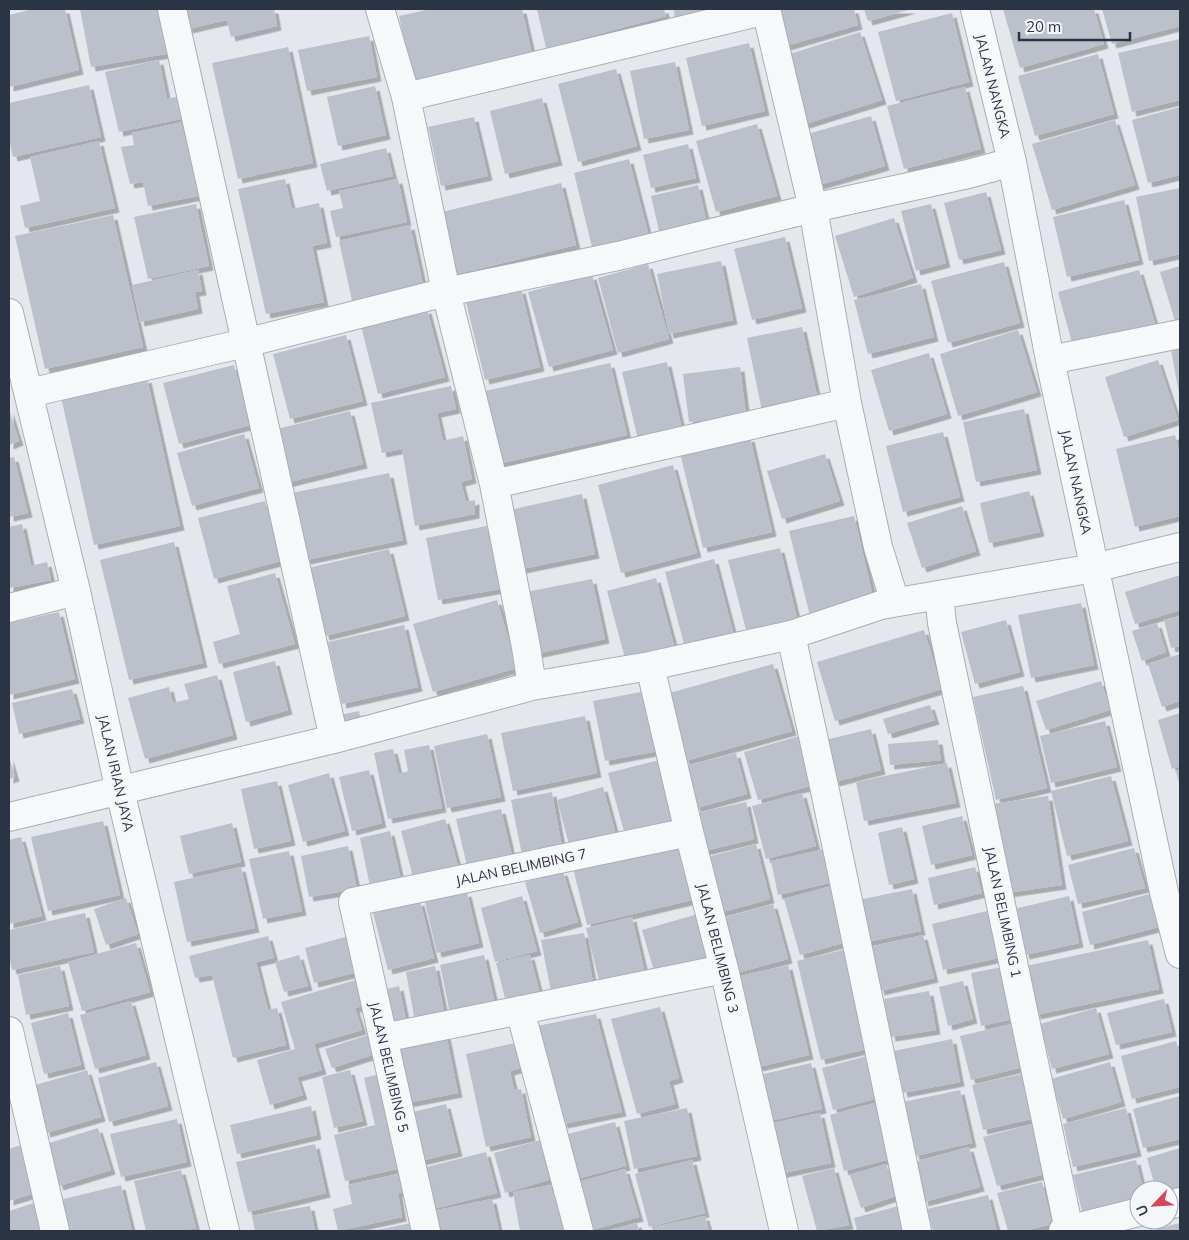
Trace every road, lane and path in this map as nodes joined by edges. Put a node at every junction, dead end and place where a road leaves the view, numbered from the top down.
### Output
1 (172, 9) edge
2 (380, 9) edge
3 (766, 9) edge
4 (975, 9) edge
5 (406, 97) junction
6 (1012, 162) junction
7 (813, 208) junction
8 (446, 292) junction
9 (9, 314) edge
10 (1180, 334) edge
11 (245, 343) junction
12 (1050, 360) junction
13 (29, 393) junction
14 (847, 403) junction
15 (494, 484) junction
16 (1180, 547) edge
17 (1094, 568) junction
18 (76, 591) junction
19 (939, 595) junction
20 (895, 602) junction
21 (9, 608) edge
22 (790, 635) junction
23 (650, 666) junction
24 (532, 686) junction
25 (334, 739) junction
26 (120, 791) junction
27 (9, 817) edge
28 (689, 832) junction
29 (353, 902) joint
30 (1180, 954) edge
31 (724, 969) junction
32 (520, 1010) junction
33 (9, 1031) edge
34 (383, 1038) junction
35 (20, 1132) edge
36 (1129, 1214) edge
37 (1066, 1230) edge
38 (54, 1231) edge
39 (225, 1231) edge
40 (426, 1231) edge
41 (579, 1231) edge
42 (784, 1231) edge
43 (917, 1231) edge

1 - 11 street
2 - 5 street
3 - 5 street
3 - 7 street
4 - 6 street, JALAN NANGKA
5 - 8 street
6 - 7 street
6 - 12 street, JALAN NANGKA
7 - 8 street
7 - 14 street
8 - 11 street
8 - 15 street
9 - 13 street, JALAN IRIAN JAYA
10 - 12 street
11 - 13 street
11 - 25 street
12 - 17 street, JALAN NANGKA
13 - 18 street, JALAN IRIAN JAYA
14 - 15 street
14 - 20 street
15 - 24 street
16 - 17 street
17 - 19 street
17 - 30 street, JALAN NANGKA
18 - 21 street
18 - 26 street, JALAN IRIAN JAYA
19 - 20 street
19 - 37 street, JALAN BELIMBING 1
20 - 22 street
22 - 23 street
22 - 43 street
23 - 24 street
23 - 28 street, JALAN BELIMBING 3
24 - 25 street
25 - 26 street
26 - 27 street
26 - 39 street, JALAN IRIAN JAYA
28 - 29 street, JALAN BELIMBING 7
28 - 31 street, JALAN BELIMBING 3
29 - 34 street, JALAN BELIMBING 5
31 - 32 street
31 - 42 street, JALAN BELIMBING 3
32 - 34 street
32 - 41 street
33 - 35 street
34 - 40 street, JALAN BELIMBING 5
35 - 38 street
36 - 37 street

